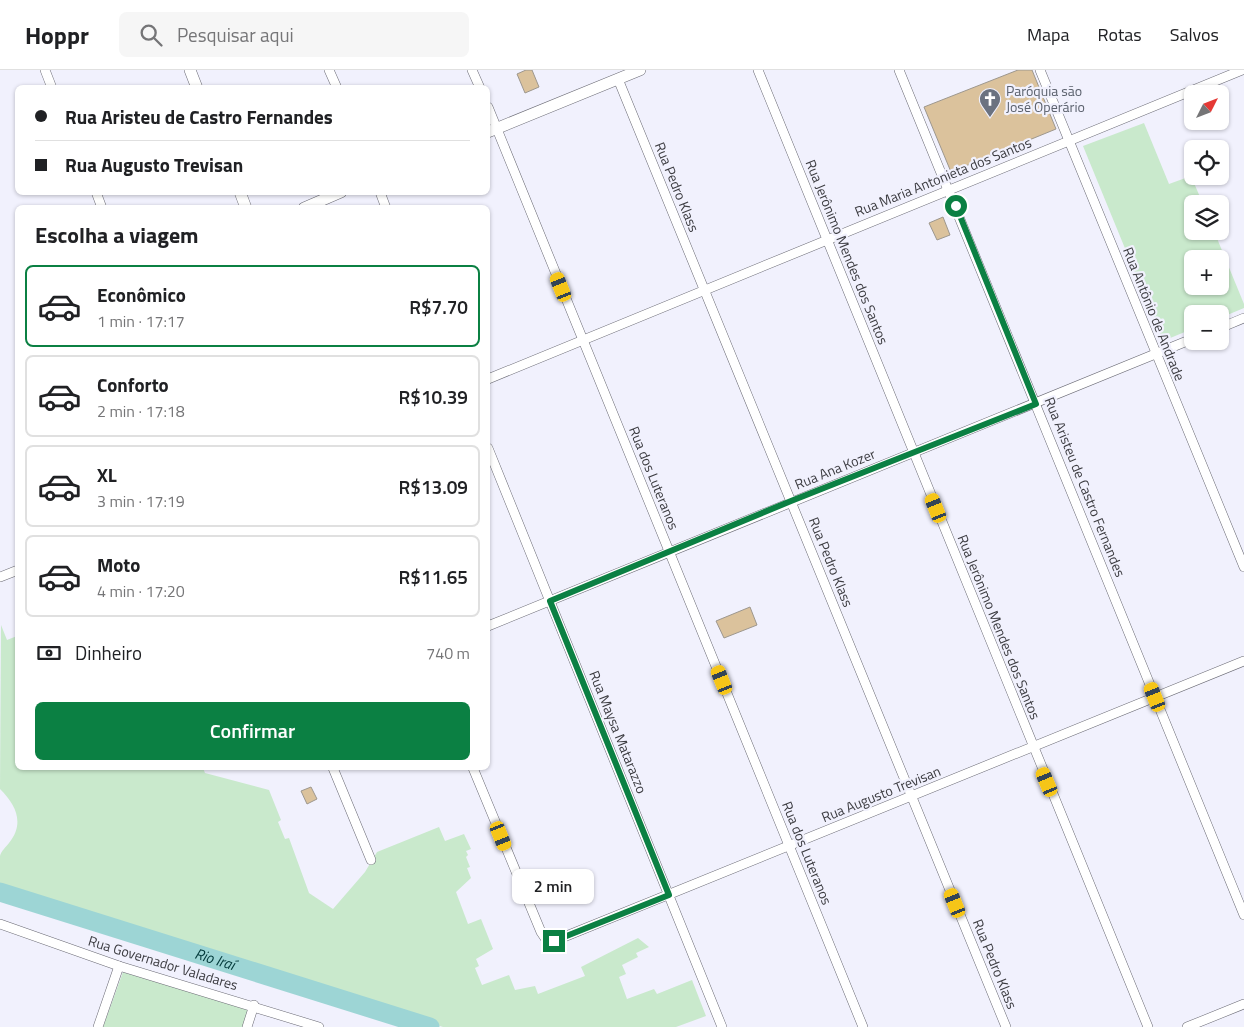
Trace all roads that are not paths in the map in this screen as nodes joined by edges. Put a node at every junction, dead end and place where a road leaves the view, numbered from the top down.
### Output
1 (45, 70) edge
2 (190, 70) edge
3 (329, 70) edge
4 (472, 70) edge
5 (640, 70) edge
6 (758, 70) edge
7 (899, 70) edge
8 (1040, 70) edge
9 (1242, 70) edge
10 (618, 79) junction
11 (51, 85) edge
12 (196, 85) edge
13 (335, 85) edge
14 (479, 85) edge
15 (492, 131) edge
16 (1069, 141) junction
17 (949, 190) junction
18 (334, 195) edge
19 (311, 205) edge
20 (827, 239) junction
21 (705, 290) junction
22 (1244, 318) edge
23 (1229, 324) edge
24 (583, 340) junction
25 (1184, 342) edge
26 (1156, 354) junction
27 (490, 378) edge
28 (1036, 404) junction
29 (914, 452) junction
30 (490, 453) edge
31 (791, 501) junction
32 (669, 551) junction
33 (1244, 567) edge
34 (15, 571) edge
35 (0, 577) edge
36 (550, 601) junction
37 (490, 625) edge
38 (1244, 661) edge
39 (1155, 697) junction
40 (1033, 747) junction
41 (334, 770) edge
42 (474, 770) edge
43 (912, 796) junction
44 (790, 846) junction
45 (371, 860) dead end
46 (669, 895) junction
47 (1244, 915) edge
48 (0, 924) edge
49 (119, 966) junction
50 (1244, 1004) edge
51 (254, 1006) junction
52 (98, 1027) edge
53 (247, 1027) edge
54 (319, 1027) edge
55 (722, 1027) edge
56 (863, 1027) edge
57 (1006, 1027) edge
58 (1148, 1027) edge
59 (1187, 1027) edge

1 - 11 street
2 - 12 street
3 - 13 street
4 - 14 street
5 - 10 street
6 - 20 street, Rua Jerônimo Mendes dos Santos
7 - 17 street, Rua Aristeu de Castro Fernandes
8 - 16 street, Rua Antônio de Andrade
9 - 16 street, Rua Maria Antonieta dos Santos
10 - 15 street
10 - 21 street, Rua Pedro Klass
15 - 24 street, Rua dos Luteranos
16 - 17 street, Rua Maria Antonieta dos Santos
16 - 26 street, Rua Antônio de Andrade
17 - 20 street, Rua Maria Antonieta dos Santos
17 - 28 street, Rua Aristeu de Castro Fernandes
18 - 19 street
20 - 21 street, Rua Maria Antonieta dos Santos
20 - 29 street, Rua Jerônimo Mendes dos Santos
21 - 24 street, Rua Maria Antonieta dos Santos
21 - 31 street, Rua Pedro Klass
22 - 23 street
24 - 27 street, Rua Maria Antonieta dos Santos
24 - 32 street, Rua dos Luteranos
25 - 26 street, Rua Ana Kozer
26 - 28 street, Rua Ana Kozer
26 - 33 street, Rua Antônio de Andrade
28 - 29 street, Rua Ana Kozer
28 - 39 street, Rua Aristeu de Castro Fernandes
29 - 31 street, Rua Ana Kozer
29 - 40 street, Rua Jerônimo Mendes dos Santos
30 - 36 street, Rua Maysa Matarazzo
31 - 32 street, Rua Ana Kozer
31 - 43 street, Rua Pedro Klass
32 - 36 street, Rua Ana Kozer
32 - 44 street, Rua dos Luteranos
34 - 35 street
36 - 37 street, Rua Ana Kozer
36 - 46 street, Rua Maysa Matarazzo
38 - 39 street, Rua Augusto Trevisan
39 - 40 street, Rua Augusto Trevisan
39 - 47 street, Rua Aristeu de Castro Fernandes
40 - 43 street, Rua Augusto Trevisan
40 - 58 street, Rua Jerônimo Mendes dos Santos
41 - 45 street
42 - 46 street, Rua Augusto Trevisan
43 - 44 street, Rua Augusto Trevisan
43 - 57 street, Rua Pedro Klass
44 - 46 street, Rua Augusto Trevisan
44 - 56 street, Rua dos Luteranos
46 - 55 street, Rua Maysa Matarazzo
48 - 49 street, Rua Governador Valadares
49 - 51 street, Rua Governador Valadares
49 - 52 street
50 - 59 street
51 - 53 street
51 - 54 street, Rua Governador Valadares

